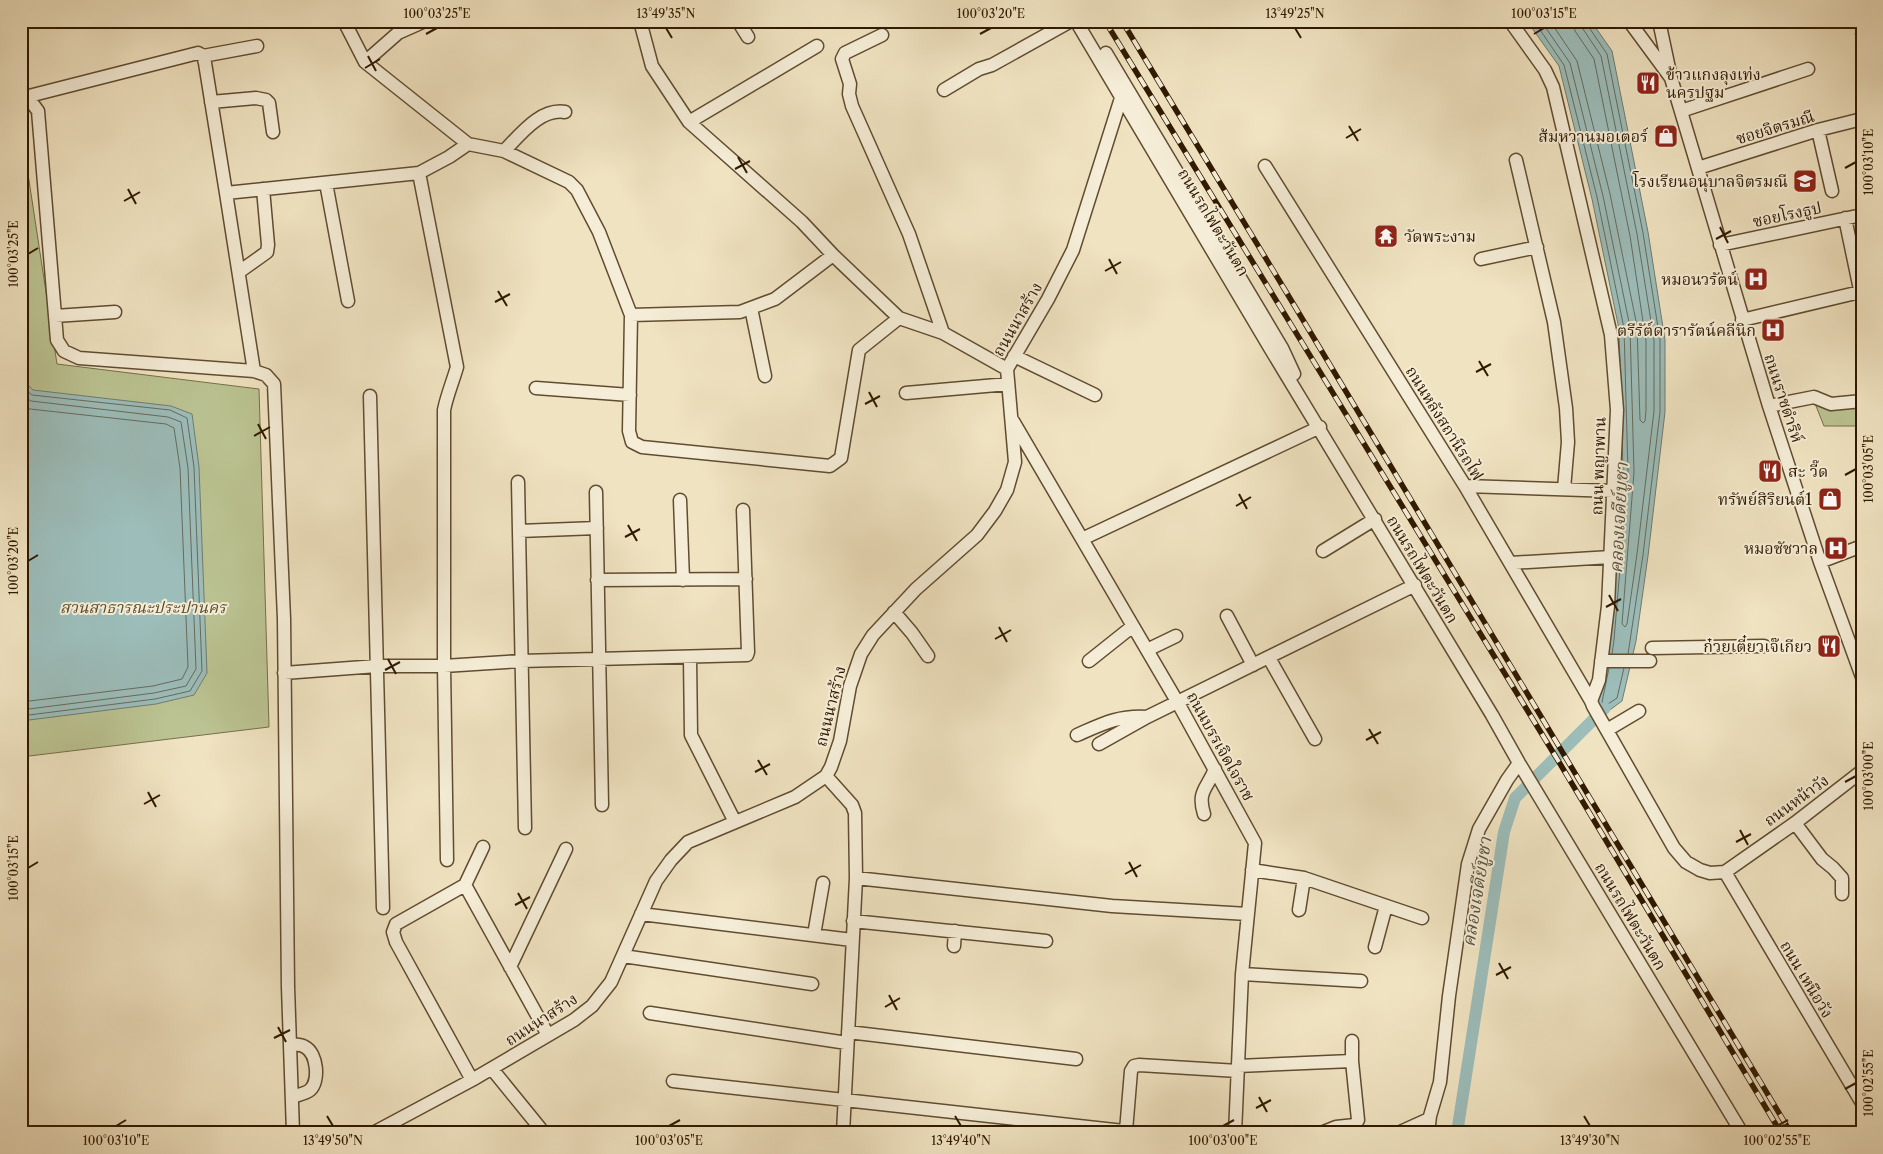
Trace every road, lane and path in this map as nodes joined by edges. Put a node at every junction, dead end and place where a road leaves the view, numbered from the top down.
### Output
1 (344, 21) edge
2 (425, 21) edge
3 (640, 21) edge
4 (738, 21) edge
5 (1071, 21) edge
6 (1076, 21) edge
7 (1086, 21) edge
8 (1510, 21) edge
9 (1629, 21) edge
10 (1659, 21) edge
11 (882, 34) dead end
12 (748, 37) dead end
13 (257, 46) dead end
14 (818, 46) dead end
15 (203, 56) junction
16 (365, 62) junction
17 (1808, 70) dead end
18 (1671, 78) junction
19 (944, 90) dead end
20 (23, 96) edge
21 (1121, 98) junction
22 (211, 102) junction
23 (1681, 111) junction
24 (564, 112) dead end
25 (1862, 119) edge
26 (689, 122) junction
27 (1818, 130) junction
28 (273, 132) dead end
29 (468, 144) junction
30 (504, 151) junction
31 (1516, 160) dead end
32 (1265, 166) dead end
33 (1698, 168) junction
34 (419, 173) junction
35 (326, 183) junction
36 (263, 189) junction
37 (1832, 191) dead end
38 (226, 193) junction
39 (1862, 215) edge
40 (1845, 218) junction
41 (1720, 245) junction
42 (1537, 247) junction
43 (833, 255) junction
44 (1481, 259) dead end
45 (239, 272) junction
46 (1861, 296) edge
47 (348, 301) dead end
48 (751, 308) junction
49 (115, 312) dead end
50 (631, 315) junction
51 (55, 316) junction
52 (899, 318) junction
53 (1742, 320) junction
54 (943, 333) junction
55 (1014, 356) junction
56 (1007, 369) junction
57 (254, 371) junction
58 (765, 376) dead end
59 (1008, 384) junction
60 (536, 388) dead end
61 (906, 393) dead end
62 (630, 395) junction
63 (1095, 395) dead end
64 (370, 396) dead end
65 (1862, 401) edge
66 (1769, 406) junction
67 (1308, 409) junction
68 (1010, 416) junction
69 (1320, 427) junction
70 (518, 482) dead end
71 (1465, 486) junction
72 (1564, 489) junction
73 (1614, 490) junction
74 (596, 492) dead end
75 (680, 500) dead end
76 (743, 510) dead end
77 (1375, 519) junction
78 (597, 528) junction
79 (519, 531) junction
80 (1082, 539) junction
81 (1862, 546) edge
82 (1323, 551) dead end
83 (1611, 557) junction
84 (1820, 562) junction
85 (1511, 563) junction
86 (746, 579) junction
87 (597, 580) junction
88 (683, 580) junction
89 (1415, 585) junction
90 (894, 612) junction
91 (1227, 616) dead end
92 (1133, 626) junction
93 (1176, 636) dead end
94 (1856, 644) edge
95 (1764, 646) dead end
96 (1652, 648) dead end
97 (1147, 650) junction
98 (928, 656) dead end
99 (690, 658) junction
100 (1269, 658) junction
101 (598, 660) junction
102 (521, 661) junction
103 (1089, 661) dead end
104 (1606, 661) junction
105 (1647, 661) dead end
106 (377, 666) junction
107 (444, 666) junction
108 (1253, 666) junction
109 (284, 673) junction
110 (1862, 677) edge
111 (1178, 703) junction
112 (1592, 704) junction
113 (1638, 711) dead end
114 (1147, 717) junction
115 (1605, 728) junction
116 (1077, 735) dead end
117 (1315, 739) dead end
118 (1099, 744) dead end
119 (1519, 763) junction
120 (1215, 769) junction
121 (1862, 771) edge
122 (826, 776) junction
123 (602, 805) dead end
124 (1204, 814) dead end
125 (734, 822) junction
126 (1795, 823) junction
127 (525, 828) dead end
128 (483, 847) dead end
129 (566, 849) dead end
130 (447, 860) dead end
131 (1252, 870) junction
132 (1725, 872) junction
133 (856, 878) junction
134 (1304, 878) junction
135 (823, 883) dead end
136 (465, 885) junction
137 (1842, 894) dead end
138 (1386, 906) junction
139 (383, 908) dead end
140 (1299, 910) dead end
141 (641, 914) junction
142 (1248, 914) junction
143 (1422, 918) dead end
144 (853, 921) junction
145 (955, 931) junction
146 (814, 935) junction
147 (852, 940) junction
148 (1046, 941) dead end
149 (954, 946) dead end
150 (1375, 947) dead end
151 (623, 956) junction
152 (510, 966) junction
153 (1242, 974) junction
154 (1361, 981) dead end
155 (812, 984) dead end
156 (650, 1014) dead end
157 (548, 1035) junction
158 (848, 1037) junction
159 (1352, 1041) dead end
160 (290, 1044) junction
161 (1076, 1059) dead end
162 (1352, 1061) junction
163 (492, 1068) junction
164 (1238, 1069) junction
165 (472, 1080) junction
166 (673, 1081) dead end
167 (292, 1097) junction
168 (844, 1100) junction
169 (1862, 1102) edge
170 (1429, 1119) junction
171 (540, 1128) dead end
172 (392, 1129) edge
173 (1126, 1131) junction
174 (293, 1132) edge
175 (272, 1133) edge
176 (320, 1133) edge
177 (373, 1133) edge
178 (843, 1133) edge
179 (1142, 1133) edge
180 (1235, 1133) edge
181 (1321, 1133) edge
182 (1398, 1133) edge
183 (1428, 1133) edge
184 (1742, 1133) edge

1 - 16 street
2 - 16 street
3 - 26 street
4 - 12 street
5 - 19 street
6 - 21 street, ถนนรถไฟตะวันตก
7 - 67 street
8 - 73 street, ถนน พญาพาน
9 - 18 street, ถนนราชดำริห์
10 - 18 street
11 - 54 street
13 - 15 street
14 - 26 street
15 - 20 street
15 - 22 street
16 - 29 street
17 - 23 street
18 - 23 street, ถนนราชดำริห์
20 - 51 street
21 - 55 street, ถนนนาสร้าง
21 - 67 street, ถนนรถไฟตะวันตก
22 - 28 street
22 - 38 street
23 - 33 street, ถนนราชดำริห์
24 - 30 street
25 - 27 street, ซอยจิตรมณี
26 - 43 street
27 - 33 street, ซอยจิตรมณี
27 - 37 street
29 - 30 street
29 - 34 street
30 - 50 street
31 - 42 street
32 - 71 street, ถนนหลังสถานีรถไฟ
33 - 41 street, ถนนราชดำริห์
34 - 35 street
34 - 107 street
35 - 36 street
35 - 47 street
36 - 38 street
36 - 45 street
38 - 45 street
39 - 40 street, ซอยโรงธูป
40 - 41 street, ซอยโรงธูป
40 - 46 street
41 - 53 street, ถนนราชดำริห์
42 - 44 street
42 - 72 street
43 - 48 street
43 - 52 street
45 - 57 street
46 - 53 street
48 - 50 street
48 - 58 street
49 - 51 street
50 - 62 street
51 - 57 street
52 - 54 street
52 - 62 street
53 - 66 street, ถนนราชดำริห์
54 - 56 street
55 - 56 street, ถนนนาสร้าง
55 - 63 street
56 - 59 street, ถนนนาสร้าง
57 - 109 street
59 - 61 street
59 - 68 street, ถนนนาสร้าง
60 - 62 street
64 - 106 street
65 - 66 street
66 - 84 street, ถนนราชดำริห์
67 - 69 street, ถนนรถไฟตะวันตก
68 - 80 street, ถนนบรรเจิดใจราช
68 - 90 street, ถนนนาสร้าง
69 - 77 street, ถนนรถไฟตะวันตก
69 - 80 street
70 - 79 street
71 - 72 street
71 - 85 street, ถนนหลังสถานีรถไฟ
72 - 73 street
73 - 83 street, ถนน พญาพาน
74 - 78 street
75 - 88 street
76 - 86 street
77 - 82 street
77 - 89 street, ถนนรถไฟตะวันตก
78 - 79 street
78 - 87 street
79 - 102 street
80 - 92 street, ถนนบรรเจิดใจราช
81 - 84 street
83 - 85 street
83 - 104 street, ถนน พญาพาน
84 - 94 street, ถนนราชดำริห์
85 - 112 street, ถนนหลังสถานีรถไฟ
86 - 88 street
86 - 99 street
87 - 88 street
87 - 101 street
89 - 100 street
89 - 119 street, ถนนรถไฟตะวันตก
90 - 98 street
90 - 122 street, ถนนนาสร้าง
91 - 108 street
92 - 97 street, ถนนบรรเจิดใจราช
92 - 103 street
93 - 97 street
94 - 110 street, ถนนราชดำริห์
95 - 96 street
97 - 111 street, ถนนบรรเจิดใจราช
99 - 101 street
99 - 125 street
100 - 108 street
100 - 117 street
101 - 102 street
101 - 123 street
102 - 107 street
102 - 127 street
104 - 105 street
104 - 112 street, ถนน พญาพาน
106 - 107 street
106 - 109 street
106 - 139 street
107 - 130 street
108 - 111 street
109 - 160 street
111 - 114 street
111 - 120 street, ถนนบรรเจิดใจราช
112 - 115 street
113 - 115 street
114 - 116 street
114 - 118 street
115 - 132 street
119 - 170 street
119 - 184 street, ถนนรถไฟตะวันตก
120 - 124 street
120 - 131 street, ถนนบรรเจิดใจราช
121 - 126 street, ถนนหน้าวัง
122 - 125 street, ถนนนาสร้าง
122 - 133 street
125 - 141 street, ถนนนาสร้าง
126 - 132 street, ถนนหน้าวัง
126 - 137 street
128 - 136 street
129 - 152 street
131 - 134 street
131 - 142 street, ถนนบรรเจิดใจราช
132 - 169 street, ถนน เหนือวัง
133 - 142 street
133 - 144 street
134 - 138 street
134 - 140 street
135 - 146 street
136 - 152 street
136 - 165 street
138 - 143 street
138 - 150 street
141 - 146 street
141 - 151 street, ถนนนาสร้าง
142 - 153 street, ถนนบรรเจิดใจราช
144 - 145 street
144 - 147 street
145 - 148 street
145 - 149 street
146 - 147 street
147 - 158 street
151 - 155 street
151 - 157 street, ถนนนาสร้าง
152 - 157 street
153 - 154 street
153 - 164 street, ถนนบรรเจิดใจราช
156 - 158 street
157 - 163 street, ถนนนาสร้าง
158 - 161 street
158 - 168 street
159 - 162 street
160 - 167 street
160 - 167 street
162 - 164 street
162 - 181 street
163 - 165 street, ถนนนาสร้าง
163 - 171 street
164 - 173 street
164 - 180 street, ถนนบรรเจิดใจราช
165 - 172 street, ถนนนาสร้าง
166 - 168 street
167 - 174 street
168 - 173 street
168 - 178 street
170 - 182 street
170 - 183 street
172 - 177 street, ถนนนาสร้าง
173 - 179 street
174 - 175 street
174 - 176 street

